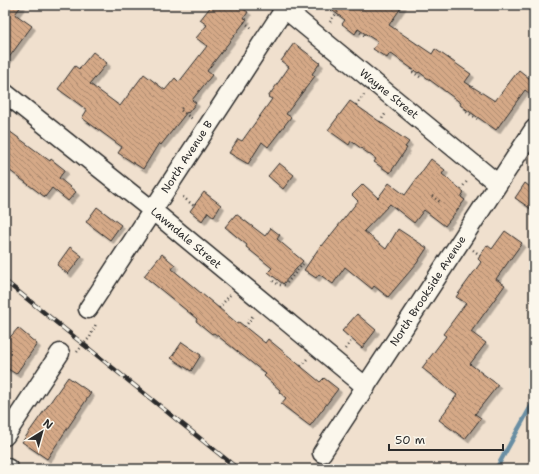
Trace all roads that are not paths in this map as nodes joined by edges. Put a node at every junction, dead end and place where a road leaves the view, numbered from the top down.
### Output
1 (284, 6) edge
2 (5, 93) edge
3 (534, 129) edge
4 (498, 184) junction
5 (152, 210) junction
6 (88, 309) road end
7 (60, 353) road end
8 (366, 387) junction
9 (5, 436) edge
10 (322, 453) dead end
11 (5, 467) edge
12 (9, 469) edge

1 - 4 street, Wayne Street
1 - 5 street, North Avenue B
2 - 5 street, Lawndale Street
3 - 4 street, North Brookside Avenue
4 - 8 street, North Brookside Avenue
5 - 6 street, North Avenue B
5 - 8 street, Lawndale Street
7 - 9 street
8 - 10 street, North Brookside Avenue
11 - 12 street

